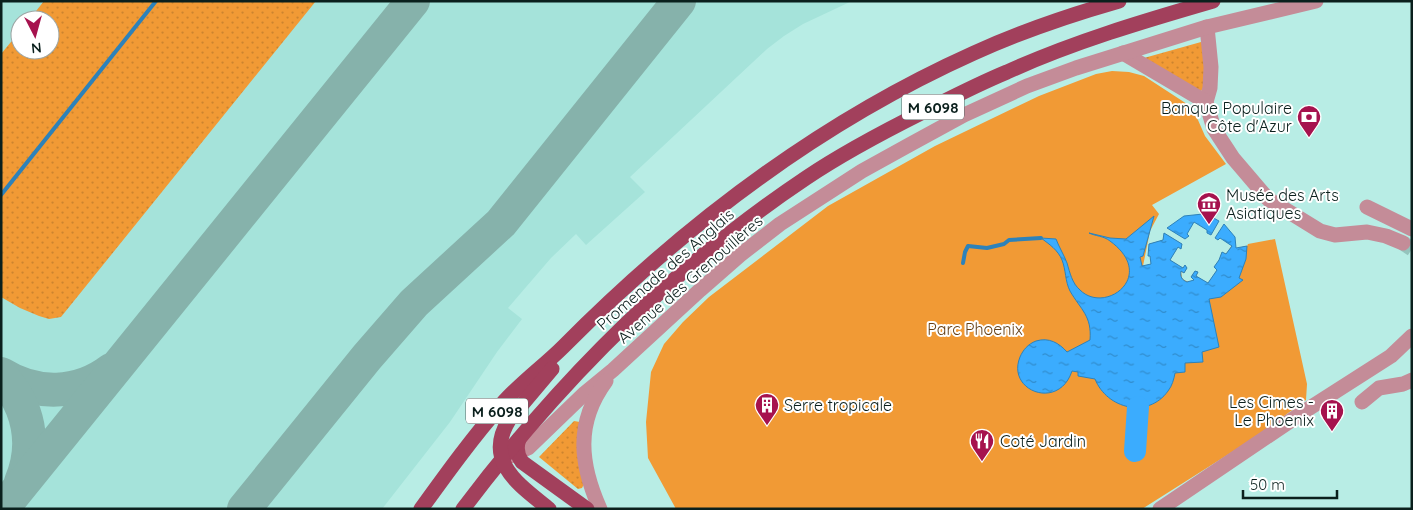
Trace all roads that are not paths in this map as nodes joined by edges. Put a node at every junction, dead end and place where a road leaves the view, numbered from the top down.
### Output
1 (1113, 1) edge
2 (1119, 1) edge
3 (1213, 1) edge
4 (1316, 1) edge
5 (1094, 9) junction
6 (1207, 27) junction
7 (1123, 53) junction
8 (1206, 102) junction
9 (1367, 208) dead end
10 (1412, 229) tunnel mouth
11 (1403, 243) tunnel mouth
12 (586, 324) junction
13 (1412, 336) edge
14 (613, 370) junction
15 (1412, 380) edge
16 (1362, 402) dead end
17 (518, 446) junction
18 (502, 459) junction
19 (488, 478) junction
20 (514, 480) junction
21 (421, 509) edge
22 (463, 509) edge
23 (549, 509) edge
24 (587, 509) edge
25 (600, 509) edge
26 (1160, 509) edge

1 - 5 main road
2 - 5 main road, M 6098
3 - 17 main road, Promenade des Anglais / M 6098
4 - 6 street, Avenue des Grenouillères
5 - 12 main road, M 6098
6 - 7 street, Avenue des Grenouillères
6 - 8 street
7 - 8 street
7 - 14 street, Avenue des Grenouillères
8 - 11 street
9 - 10 street
12 - 18 main road
12 - 21 main road, M 6098
13 - 26 street
14 - 17 street, Avenue des Grenouillères
14 - 25 street, Avenue des Grenouillères
15 - 16 street
17 - 18 main road, Promenade des Anglais / M 6098
17 - 24 main road
18 - 19 main road, Promenade des Anglais / M 6098
18 - 20 main road
19 - 20 main road
19 - 22 main road, Promenade des Anglais / M 6098
20 - 23 main road

